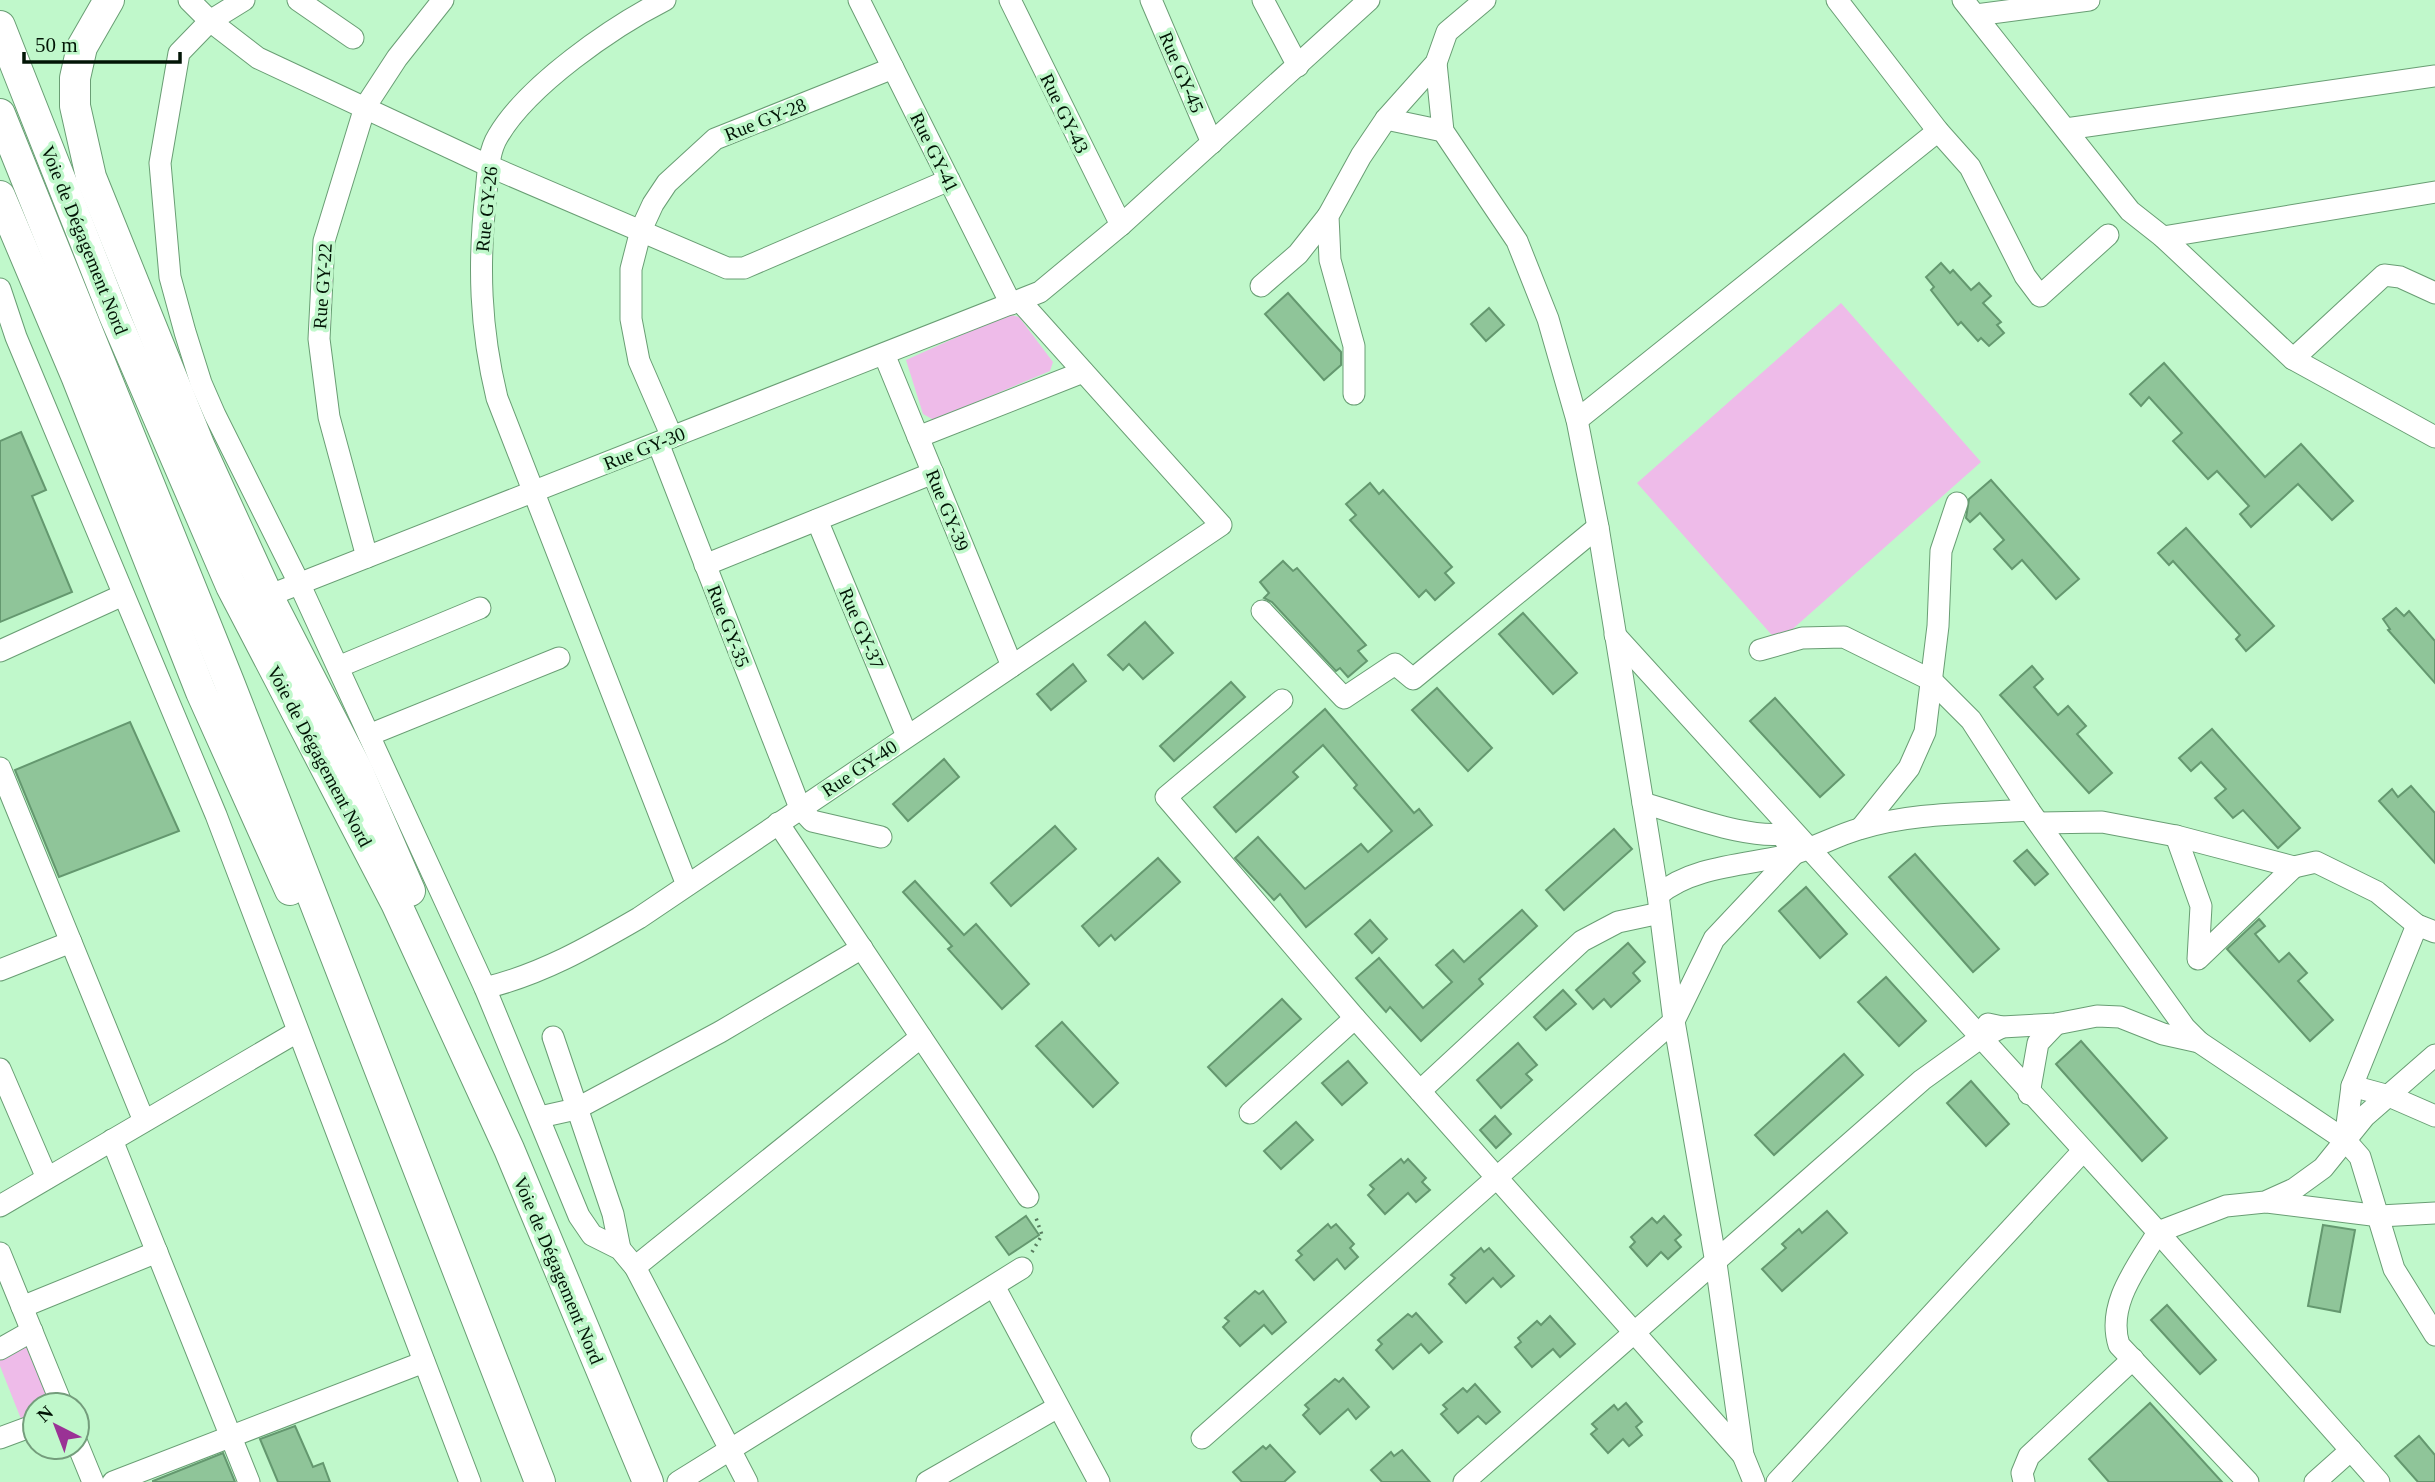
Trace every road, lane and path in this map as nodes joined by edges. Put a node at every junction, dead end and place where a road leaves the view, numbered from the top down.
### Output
1 (109, 0) edge
2 (189, 0) edge
3 (298, 0) edge
4 (443, 0) edge
5 (665, 0) edge
6 (859, 0) edge
7 (1010, 0) edge
8 (1151, 0) edge
9 (1263, 0) edge
10 (1369, 0) edge
11 (1485, 0) edge
12 (1837, 0) edge
13 (2089, 0) edge
14 (1969, 7) edge
15 (226, 8) edge
16 (0, 26) edge
17 (353, 38) dead end
18 (1436, 63) junction
19 (1298, 66) junction
20 (893, 68) junction
21 (2435, 76) edge
22 (365, 107) junction
23 (0, 114) edge
24 (1386, 119) junction
25 (2066, 130) junction
26 (1443, 131) junction
27 (1938, 131) junction
28 (1212, 144) junction
29 (489, 166) junction
30 (949, 180) junction
31 (2435, 192) edge
32 (0, 196) edge
33 (1328, 216) junction
34 (1121, 225) junction
35 (641, 230) junction
36 (2108, 235) dead end
37 (2163, 237) junction
38 (1261, 286) dead end
39 (0, 289) edge
40 (2435, 293) edge
41 (1015, 303) junction
42 (8, 338) edge
43 (884, 354) junction
44 (2293, 359) junction
45 (1083, 372) junction
46 (1354, 394) dead end
47 (1577, 420) junction
48 (918, 437) junction
49 (2435, 437) edge
50 (665, 440) junction
51 (933, 473) junction
52 (532, 492) junction
53 (1957, 503) dead end
54 (817, 520) junction
55 (1221, 525) joint
56 (1598, 527) junction
57 (368, 557) junction
58 (705, 565) junction
59 (299, 583) junction
60 (123, 595) junction
61 (268, 596) junction
62 (480, 608) dead end
63 (1262, 611) dead end
64 (1615, 635) junction
65 (1760, 650) dead end
66 (0, 651) edge
67 (559, 658) dead end
68 (1012, 666) junction
69 (338, 667) junction
70 (1931, 680) junction
71 (1282, 700) dead end
72 (369, 735) junction
73 (907, 736) junction
74 (0, 768) edge
75 (1643, 803) junction
76 (800, 808) junction
77 (2034, 817) junction
78 (778, 822) junction
79 (1861, 828) junction
80 (2176, 836) junction
81 (881, 837) dead end
82 (1795, 842) junction
83 (2294, 867) junction
84 (687, 885) junction
85 (1659, 904) junction
86 (2426, 929) edge
87 (71, 942) junction
88 (862, 948) junction
89 (0, 970) edge
90 (485, 988) junction
91 (1355, 1018) junction
92 (1962, 1019) junction
93 (1674, 1021) junction
94 (2056, 1024) junction
95 (2003, 1027) junction
96 (297, 1032) junction
97 (553, 1037) dead end
98 (921, 1037) junction
99 (1979, 1039) junction
100 (2199, 1042) junction
101 (2435, 1055) edge
102 (0, 1069) edge
103 (2352, 1086) junction
104 (1420, 1091) junction
105 (2029, 1094) junction
106 (2389, 1096) junction
107 (393, 1109) junction
108 (576, 1110) junction
109 (1250, 1113) dead end
110 (2435, 1116) edge
111 (540, 1117) junction
112 (144, 1121) junction
113 (112, 1140) junction
114 (2345, 1140) junction
115 (509, 1149) junction
116 (2082, 1152) junction
117 (1496, 1176) junction
118 (47, 1178) junction
119 (1028, 1196) joint
120 (2265, 1202) junction
121 (0, 1206) edge
122 (2435, 1213) edge
123 (2380, 1216) junction
124 (2158, 1232) junction
125 (620, 1249) junction
126 (157, 1252) junction
127 (0, 1253) edge
128 (1716, 1263) junction
129 (635, 1267) junction
130 (1023, 1268) joint
131 (993, 1286) junction
132 (22, 1307) junction
133 (32, 1331) junction
134 (1635, 1332) junction
135 (2435, 1335) edge
136 (0, 1349) edge
137 (2133, 1359) junction
138 (424, 1362) junction
139 (56, 1391) edge
140 (1058, 1407) junction
141 (21, 1430) edge
142 (230, 1436) junction
143 (0, 1438) edge
144 (1202, 1438) dead end
145 (730, 1450) junction
146 (2351, 1450) junction
147 (84, 1461) edge
148 (1749, 1469) edge
149 (1783, 1474) edge
150 (93, 1482) edge
151 (113, 1482) edge
152 (249, 1482) edge
153 (470, 1482) edge
154 (540, 1482) edge
155 (648, 1482) edge
156 (678, 1482) edge
157 (747, 1482) edge
158 (928, 1482) edge
159 (1099, 1482) edge
160 (1464, 1482) edge
161 (2024, 1482) edge
162 (2248, 1482) edge
163 (2315, 1482) edge
164 (2379, 1482) edge

1 - 61 highway
2 - 15 street
3 - 17 street
4 - 22 street, Rue GY-22
5 - 29 street, Rue GY-26
6 - 20 street, Rue GY-41
7 - 34 street, Rue GY-43
8 - 28 street, Rue GY-45
9 - 19 street
10 - 19 street, Rue GY-30
11 - 18 street
12 - 27 street
13 - 14 street
14 - 25 street
15 - 22 street
15 - 59 street
16 - 115 highway, Voie de Dégagement Nord
18 - 24 street
18 - 26 street
19 - 28 street, Rue GY-30
20 - 30 street, Rue GY-41
20 - 35 street, Rue GY-28
21 - 25 street
22 - 29 street
22 - 57 street, Rue GY-22
23 - 107 highway, Voie de Dégagement Nord
24 - 26 street
24 - 33 street
25 - 37 street
26 - 47 street
27 - 36 street
27 - 47 street
28 - 34 street, Rue GY-30
29 - 35 street
29 - 52 street, Rue GY-26
30 - 35 street
30 - 41 street, Rue GY-41
31 - 37 street
32 - 107 highway
33 - 38 street
33 - 46 street
34 - 41 street, Rue GY-30
35 - 50 street, Rue GY-28
37 - 44 street
39 - 42 street
40 - 44 street
41 - 43 street, Rue GY-30
41 - 45 street, Rue GY-41
42 - 60 street
43 - 48 street, Rue GY-39
43 - 50 street, Rue GY-30
44 - 49 street
45 - 48 street
45 - 55 street, Rue GY-41
47 - 56 street
48 - 51 street, Rue GY-39
50 - 52 street, Rue GY-30
50 - 58 street, Rue GY-35
51 - 54 street
51 - 68 street, Rue GY-39
52 - 57 street, Rue GY-30
52 - 84 street, Rue GY-26
53 - 70 street
54 - 58 street
54 - 73 street, Rue GY-37
55 - 68 street, Rue GY-40
56 - 63 street
56 - 64 street
57 - 59 street, Rue GY-30
58 - 76 street, Rue GY-35
59 - 61 street, Rue GY-30
59 - 69 street
60 - 66 street
60 - 96 street
61 - 115 highway
62 - 69 street
64 - 75 street
64 - 82 street
65 - 70 street
67 - 72 street
68 - 73 street, Rue GY-40
69 - 72 street
70 - 77 street
70 - 79 street
71 - 91 street
72 - 90 street
73 - 76 street, Rue GY-40
74 - 87 street
75 - 82 street
75 - 85 street
76 - 78 street, Rue GY-40
76 - 81 street
77 - 79 street
77 - 80 street
77 - 100 street
78 - 84 street, Rue GY-40
78 - 88 street
79 - 82 street
80 - 83 street
80 - 83 street
82 - 85 street
82 - 92 street
82 - 93 street
83 - 86 street
84 - 90 street, Rue GY-40
85 - 93 street
85 - 104 street
86 - 103 street
87 - 89 street
87 - 112 street
88 - 98 street
88 - 108 street
90 - 111 street
91 - 104 street
91 - 109 street
92 - 95 street
92 - 99 street
93 - 117 street
93 - 128 street
94 - 95 street
94 - 100 street
94 - 105 street
95 - 99 street
96 - 112 street
96 - 138 street
97 - 108 street
98 - 119 street
98 - 129 street
99 - 105 street
99 - 128 street
100 - 114 street
101 - 106 street
102 - 118 street
103 - 106 street
103 - 114 street
104 - 117 street
105 - 116 street
106 - 110 street
106 - 114 street
107 - 154 highway, Voie de Dégagement Nord
108 - 111 street
108 - 125 street
111 - 125 street
112 - 113 street
113 - 118 street
113 - 126 street
114 - 120 street
114 - 123 street
115 - 155 highway, Voie de Dégagement Nord
116 - 124 street
116 - 149 street
117 - 134 street
117 - 144 street
118 - 121 street
119 - 130 path
120 - 123 street
120 - 124 street
122 - 123 street
123 - 135 street
124 - 137 street
124 - 146 street
125 - 129 street
126 - 132 street
126 - 142 street
127 - 132 street
128 - 134 street
128 - 148 street
129 - 145 street
130 - 131 street
131 - 140 street
131 - 145 street
132 - 133 street
133 - 136 street
133 - 139 street
134 - 148 street
134 - 160 street
137 - 161 street
137 - 162 street
138 - 142 street
138 - 153 street
140 - 158 street
140 - 159 street
141 - 143 street
142 - 151 street
142 - 152 street
145 - 156 street
145 - 157 street
146 - 163 street
146 - 164 street
147 - 150 street
148 - 149 street

